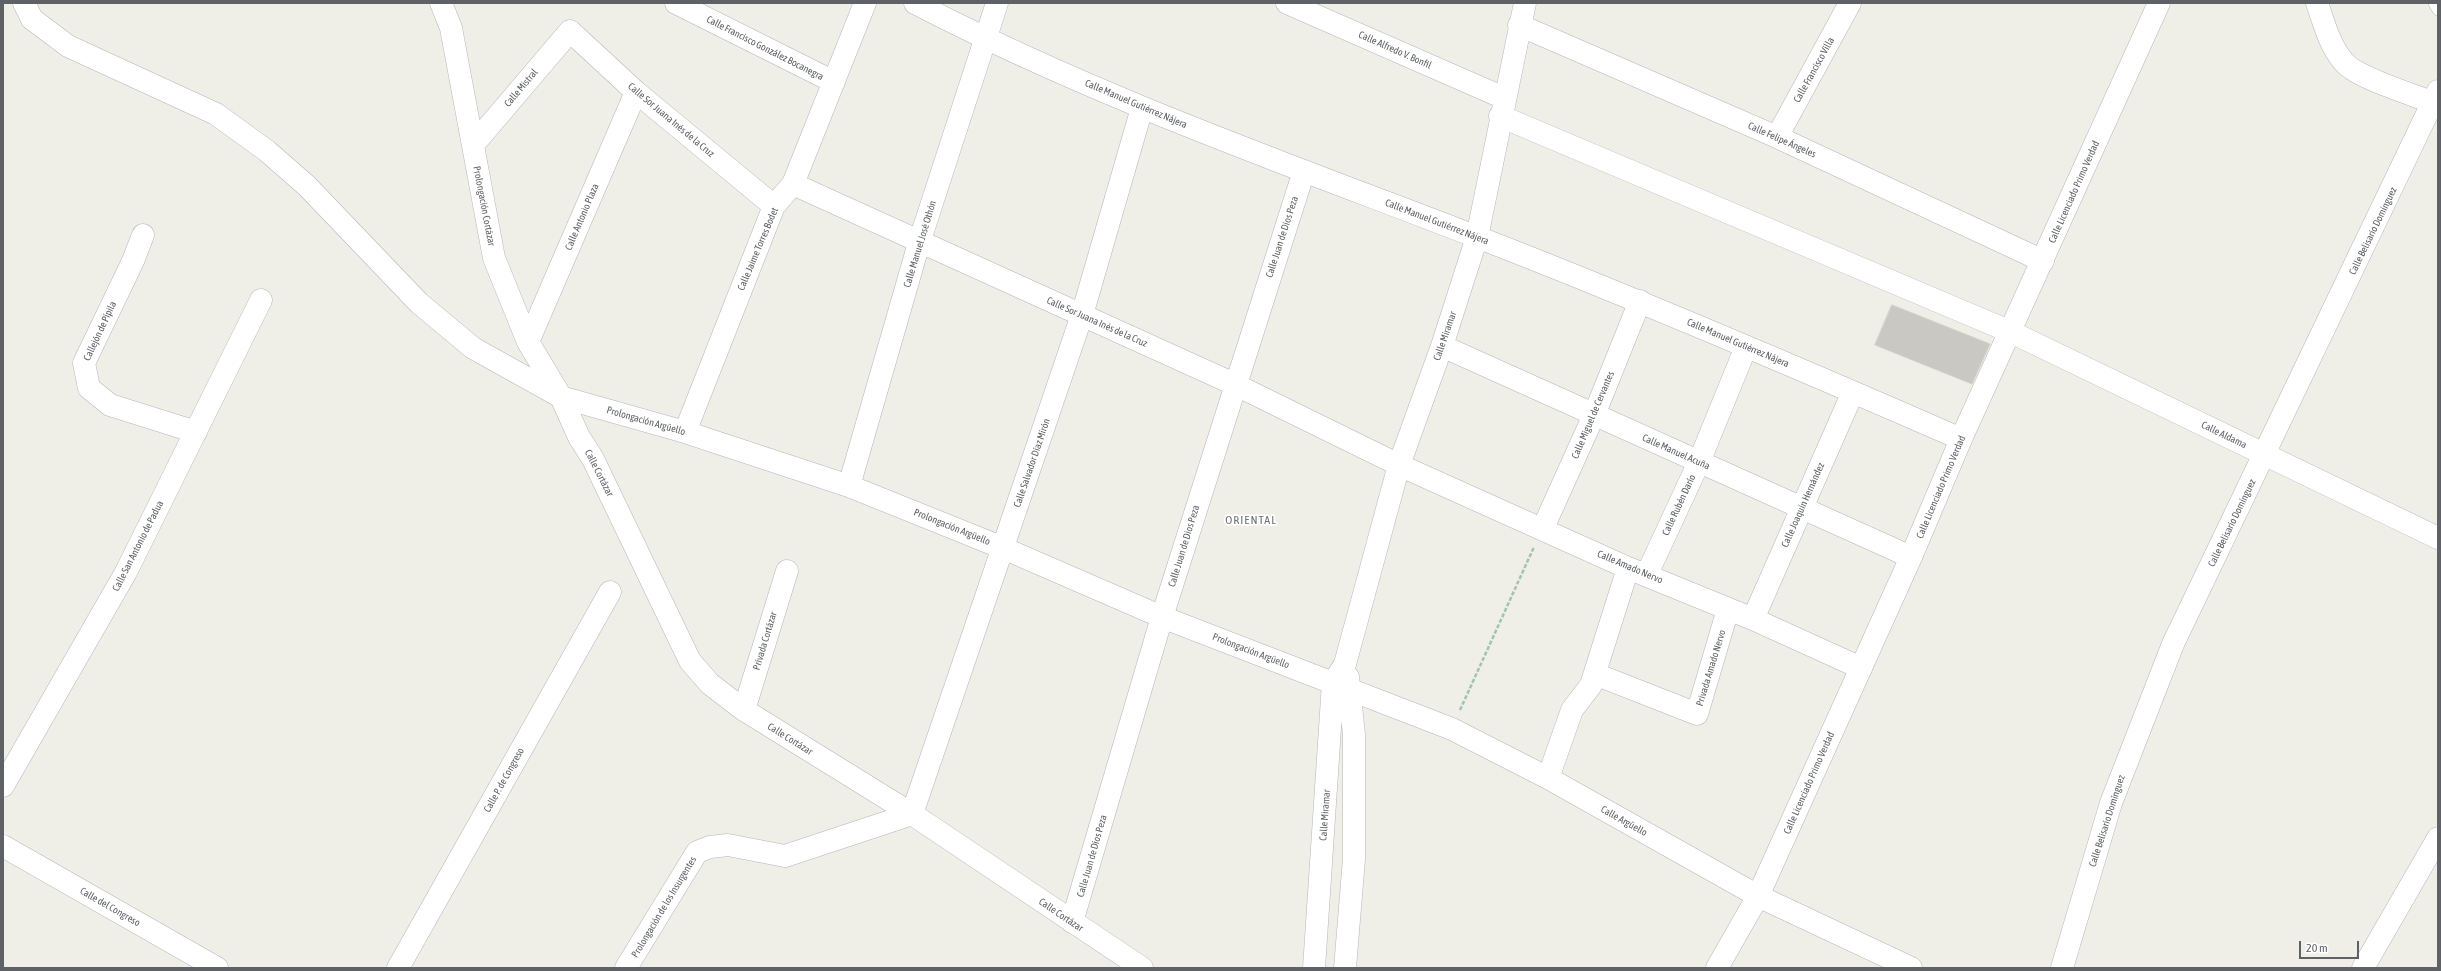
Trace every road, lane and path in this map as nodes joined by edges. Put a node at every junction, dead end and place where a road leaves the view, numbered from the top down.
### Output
1 (24, 3) edge
2 (441, 3) edge
3 (676, 3) edge
4 (865, 3) edge
5 (915, 3) edge
6 (997, 3) edge
7 (1287, 3) edge
8 (1525, 3) edge
9 (1850, 3) edge
10 (2159, 3) edge
11 (2317, 3) edge
12 (2434, 3) edge
13 (2438, 10) edge
14 (1519, 25) junction
15 (570, 31) joint
16 (986, 40) junction
17 (834, 82) junction
18 (636, 92) junction
19 (2436, 97) edge
20 (1502, 107) junction
21 (1142, 108) junction
22 (1777, 136) junction
23 (473, 144) junction
24 (1304, 171) junction
25 (793, 184) junction
26 (774, 206) junction
27 (143, 235) dead end
28 (1477, 237) junction
29 (919, 243) junction
30 (2043, 261) junction
31 (261, 300) dead end
32 (1640, 301) junction
33 (1082, 315) junction
34 (2011, 332) junction
35 (528, 342) junction
36 (1442, 346) junction
37 (1746, 347) junction
38 (1234, 384) junction
39 (1853, 392) junction
40 (561, 397) junction
41 (1594, 415) junction
42 (196, 432) junction
43 (685, 432) junction
44 (1961, 439) junction
45 (2265, 455) junction
46 (1699, 462) junction
47 (1399, 465) junction
48 (849, 486) junction
49 (1803, 507) junction
50 (1543, 528) junction
51 (2438, 538) edge
52 (1003, 548) junction
53 (1911, 557) junction
54 (786, 571) dead end
55 (1638, 571) junction
56 (610, 592) dead end
57 (1728, 609) junction
58 (1162, 617) junction
59 (1753, 619) junction
60 (1861, 668) junction
61 (1595, 674) junction
62 (1342, 686) junction
63 (744, 710) junction
64 (1452, 729) junction
65 (1548, 778) junction
66 (3, 786) edge
67 (912, 814) junction
68 (2438, 838) edge
69 (3, 846) edge
70 (1758, 896) junction
71 (1072, 922) junction
72 (217, 968) edge
73 (398, 968) edge
74 (626, 968) edge
75 (1142, 968) edge
76 (1314, 968) edge
77 (1345, 968) edge
78 (1718, 968) edge
79 (1911, 968) edge
80 (2062, 968) edge
81 (2363, 968) edge

1 - 40 street, Prolongación Argüello
2 - 23 street, Prolongación Cortázar
3 - 17 street, Calle Francisco González Bocanegra
4 - 17 street, Calle Jaime Torres Bodet
5 - 16 street, Calle Manuel Gutiérrez Nájera
6 - 16 street, Calle Manuel José Othón
7 - 20 street, Calle Alfredo V. Bonfil
8 - 14 street, Calle Miramar
9 - 22 street, Calle Francisco Villa
10 - 30 street, Calle Licenciado Primo Verdad
11 - 19 street
12 - 13 lane
14 - 20 street, Calle Miramar
14 - 22 street, Calle Felipe Ángeles
15 - 18 street, Calle Sor Juana Inés de la Cruz
15 - 23 street, Calle Mistral
16 - 21 street, Calle Manuel Gutiérrez Nájera
16 - 29 street, Calle Manuel José Othón
17 - 25 street, Calle Jaime Torres Bodet
18 - 26 street, Calle Sor Juana Inés de la Cruz
18 - 35 street, Calle Antonio Plaza
19 - 45 street, Calle Belisario Domínguez
20 - 28 street, Calle Miramar
20 - 34 street
21 - 24 street, Calle Manuel Gutiérrez Nájera
21 - 33 street, Calle Salvador Díaz Mirón
22 - 30 street, Calle Felipe Ángeles
23 - 35 street, Prolongación Cortázar
24 - 28 street, Calle Manuel Gutiérrez Nájera
24 - 38 street, Calle Juan de Dios Peza
25 - 26 street, Calle Jaime Torres Bodet
25 - 29 street, Calle Sor Juana Inés de la Cruz
26 - 43 street, Calle Jaime Torres Bodet
27 - 42 street, Callejón de Pípila
28 - 32 street, Calle Manuel Gutiérrez Nájera
28 - 36 street, Calle Miramar
29 - 33 street, Calle Sor Juana Inés de la Cruz
29 - 48 street, Calle Manuel José Othón
30 - 34 street, Calle Licenciado Primo Verdad
31 - 42 street, Calle San Antonio de Padua
32 - 37 street, Calle Manuel Gutiérrez Nájera
32 - 41 street, Calle Miguel de Cervantes
33 - 38 street, Calle Sor Juana Inés de la Cruz
33 - 52 street, Calle Salvador Díaz Mirón
34 - 44 street, Calle Licenciado Primo Verdad
34 - 45 street, Calle Aldama
35 - 40 street, Prolongación Cortázar
36 - 41 street, Calle Manuel Acuña
36 - 47 street, Calle Miramar
37 - 39 street, Calle Manuel Gutiérrez Nájera
37 - 46 street, Calle Rubén Darío
38 - 47 street, Calle Sor Juana Inés de la Cruz
38 - 58 street, Calle Juan de Dios Peza
39 - 44 street, Calle Manuel Gutiérrez Nájera
39 - 49 street, Calle Joaquín Hernández
40 - 43 street, Prolongación Argüello
40 - 63 street, Calle Cortázar
41 - 46 street, Calle Manuel Acuña
41 - 50 street, Calle Miguel de Cervantes
42 - 66 street, Calle San Antonio de Padua
43 - 48 street, Prolongación Argüello
44 - 53 street, Calle Licenciado Primo Verdad
45 - 51 street, Calle Aldama
45 - 80 street, Calle Belisario Domínguez
46 - 49 street, Calle Manuel Acuña
46 - 55 street, Calle Rubén Darío
47 - 50 street, Calle Amado Nervo
47 - 62 street, Calle Miramar
48 - 52 street, Prolongación Argüello
49 - 53 street, Calle Manuel Acuña
49 - 59 street, Calle Joaquín Hernández
50 - 55 street, Calle Amado Nervo
50 - 64 path
52 - 58 street, Prolongación Argüello
52 - 67 street, Calle Salvador Díaz Mirón
53 - 60 street, Calle Licenciado Primo Verdad
54 - 63 street, Privada Cortázar
55 - 57 street, Calle Amado Nervo
55 - 61 street, Calle Rubén Darío
56 - 73 street, Calle P. de Congreso
57 - 59 street, Calle Amado Nervo
57 - 61 street, Privada Amado Nervo
58 - 62 street, Prolongación Argüello
58 - 71 street, Calle Juan de Dios Peza
59 - 60 street, Calle Amado Nervo
60 - 70 street, Calle Licenciado Primo Verdad
61 - 65 street, Calle Rubén Darío
62 - 64 street, Calle Argüello
62 - 76 street, Calle Miramar
62 - 77 street
63 - 67 street, Calle Cortázar
64 - 65 street, Calle Argüello
65 - 70 street, Calle Argüello
67 - 71 street, Calle Cortázar
67 - 74 street, Prolongación de los Insurgentes
68 - 81 street
69 - 72 street, Calle del Congreso
70 - 78 street, Calle Licenciado Primo Verdad
70 - 79 street, Calle Argüello
71 - 75 street, Calle Cortázar

